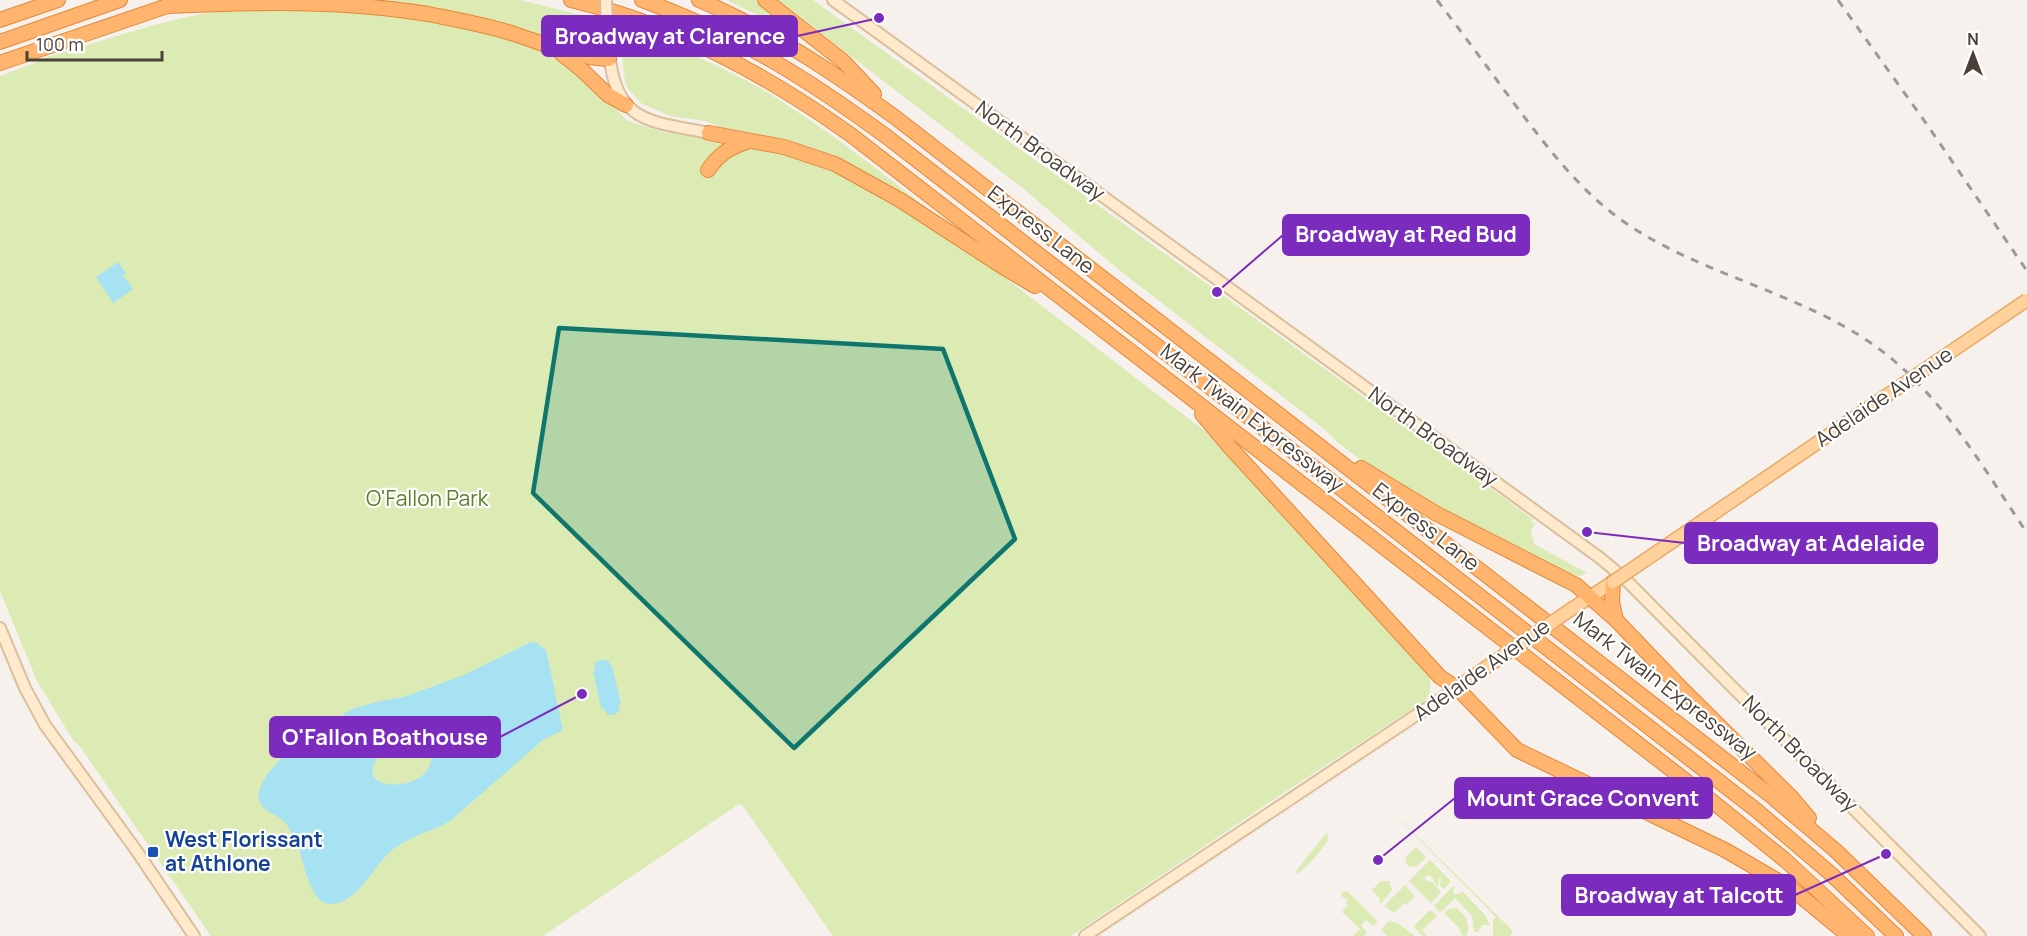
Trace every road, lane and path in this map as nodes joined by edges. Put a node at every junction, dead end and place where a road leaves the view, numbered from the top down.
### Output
1 (58, 0) edge
2 (120, 0) edge
3 (187, 0) edge
4 (571, 0) edge
5 (606, 0) edge
6 (642, 0) edge
7 (699, 0) edge
8 (765, 0) edge
9 (833, 0) edge
10 (168, 6) junction
11 (0, 20) edge
12 (0, 42) edge
13 (552, 48) junction
14 (609, 54) junction
15 (0, 63) edge
16 (626, 105) junction
17 (896, 118) junction
18 (710, 133) joint
19 (752, 140) junction
20 (708, 170) dead end
21 (2027, 300) edge
22 (1081, 313) junction
23 (1184, 393) junction
24 (1318, 444) junction
25 (1613, 582) junction
26 (1590, 597) junction
27 (1616, 620) junction
28 (0, 628) edge
29 (1457, 688) junction
30 (1835, 850) junction
31 (194, 936) edge
32 (1085, 936) edge
33 (1850, 936) edge
34 (1867, 936) edge
35 (1896, 936) edge
36 (1924, 936) edge
37 (1980, 936) edge

1 - 11 highway
2 - 12 highway
3 - 10 highway
4 - 22 highway, Mark Twain Expressway
5 - 14 main road, bridge
6 - 35 highway, Express Lane
7 - 17 highway, Mark Twain Expressway
8 - 17 highway
9 - 37 main road, North Broadway
10 - 13 highway
10 - 15 highway
13 - 14 highway
13 - 16 highway
14 - 16 main road
16 - 18 main road
17 - 24 highway, Mark Twain Expressway
18 - 19 highway
19 - 20 highway
19 - 22 highway
21 - 25 main road, Adelaide Avenue, bridge
22 - 23 highway, Mark Twain Expressway
23 - 29 highway
23 - 34 highway, Mark Twain Expressway
24 - 26 highway
24 - 30 highway, Mark Twain Expressway
25 - 26 main road, Adelaide Avenue
25 - 27 highway
26 - 27 highway
26 - 29 main road, Adelaide Avenue, bridge
27 - 30 highway
28 - 31 main road
29 - 32 main road, Adelaide Avenue
29 - 33 highway
30 - 36 highway, Mark Twain Expressway

